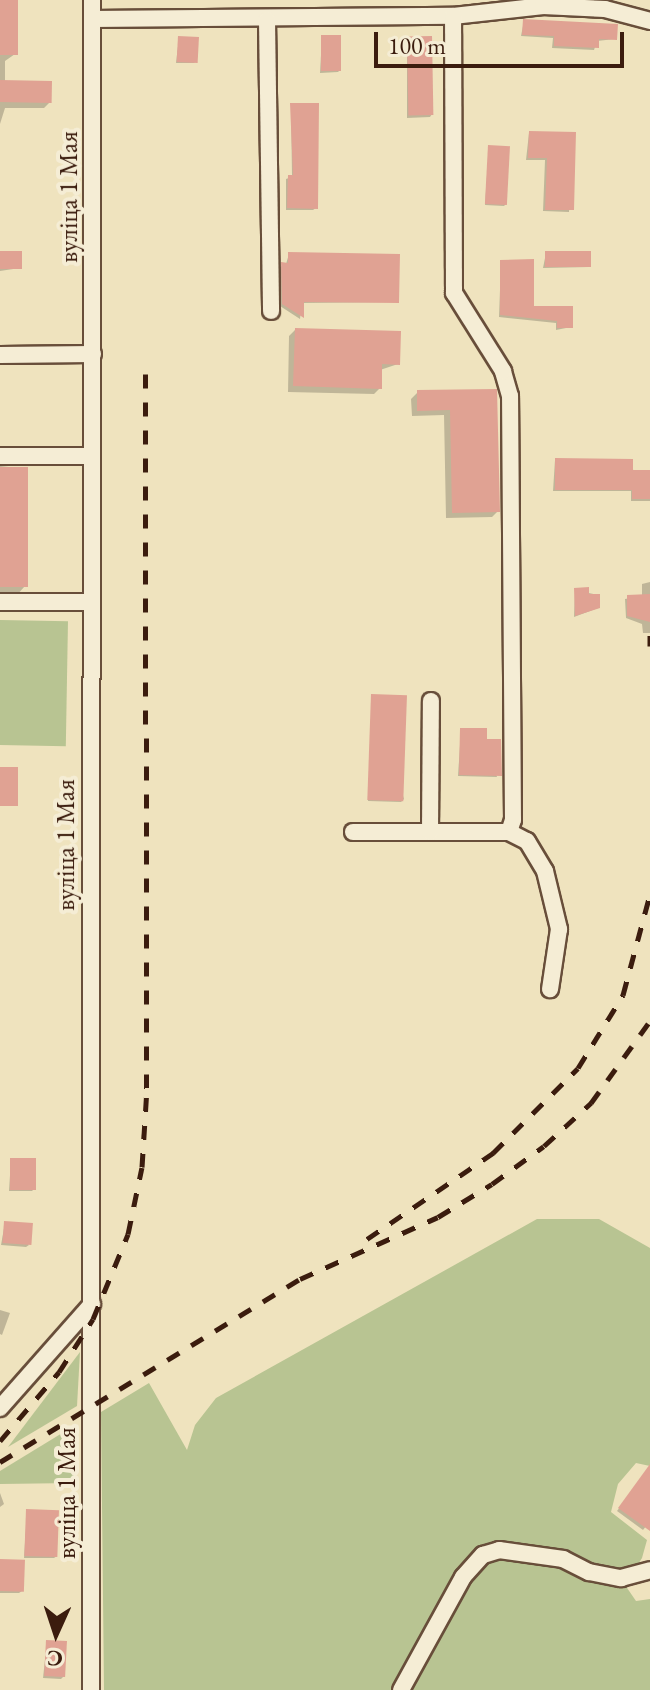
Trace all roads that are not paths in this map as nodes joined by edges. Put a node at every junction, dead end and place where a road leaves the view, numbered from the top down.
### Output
1 (92, 0) edge
2 (543, 3) edge
3 (453, 16) junction
4 (92, 19) junction
5 (267, 20) junction
6 (650, 21) edge
7 (271, 311) dead end
8 (93, 354) junction
9 (0, 355) edge
10 (0, 456) edge
11 (89, 456) junction
12 (0, 602) edge
13 (89, 602) junction
14 (431, 701) dead end
15 (353, 832) dead end
16 (430, 832) junction
17 (509, 832) junction
18 (550, 989) dead end
19 (92, 1304) junction
20 (0, 1408) edge
21 (650, 1570) edge
22 (91, 1690) edge
23 (401, 1690) edge

1 - 4 street, вуліца 1 Мая
2 - 3 street
2 - 6 street
3 - 5 street
3 - 17 street
4 - 5 street
4 - 8 street, вуліца 1 Мая
5 - 7 street
8 - 9 street
8 - 11 street, вуліца 1 Мая
10 - 11 street
11 - 13 street, вуліца 1 Мая
12 - 13 street
13 - 19 street, вуліца 1 Мая
14 - 16 street
15 - 16 street
16 - 17 street
17 - 18 street
19 - 20 street
19 - 22 street, вуліца 1 Мая
21 - 23 street

